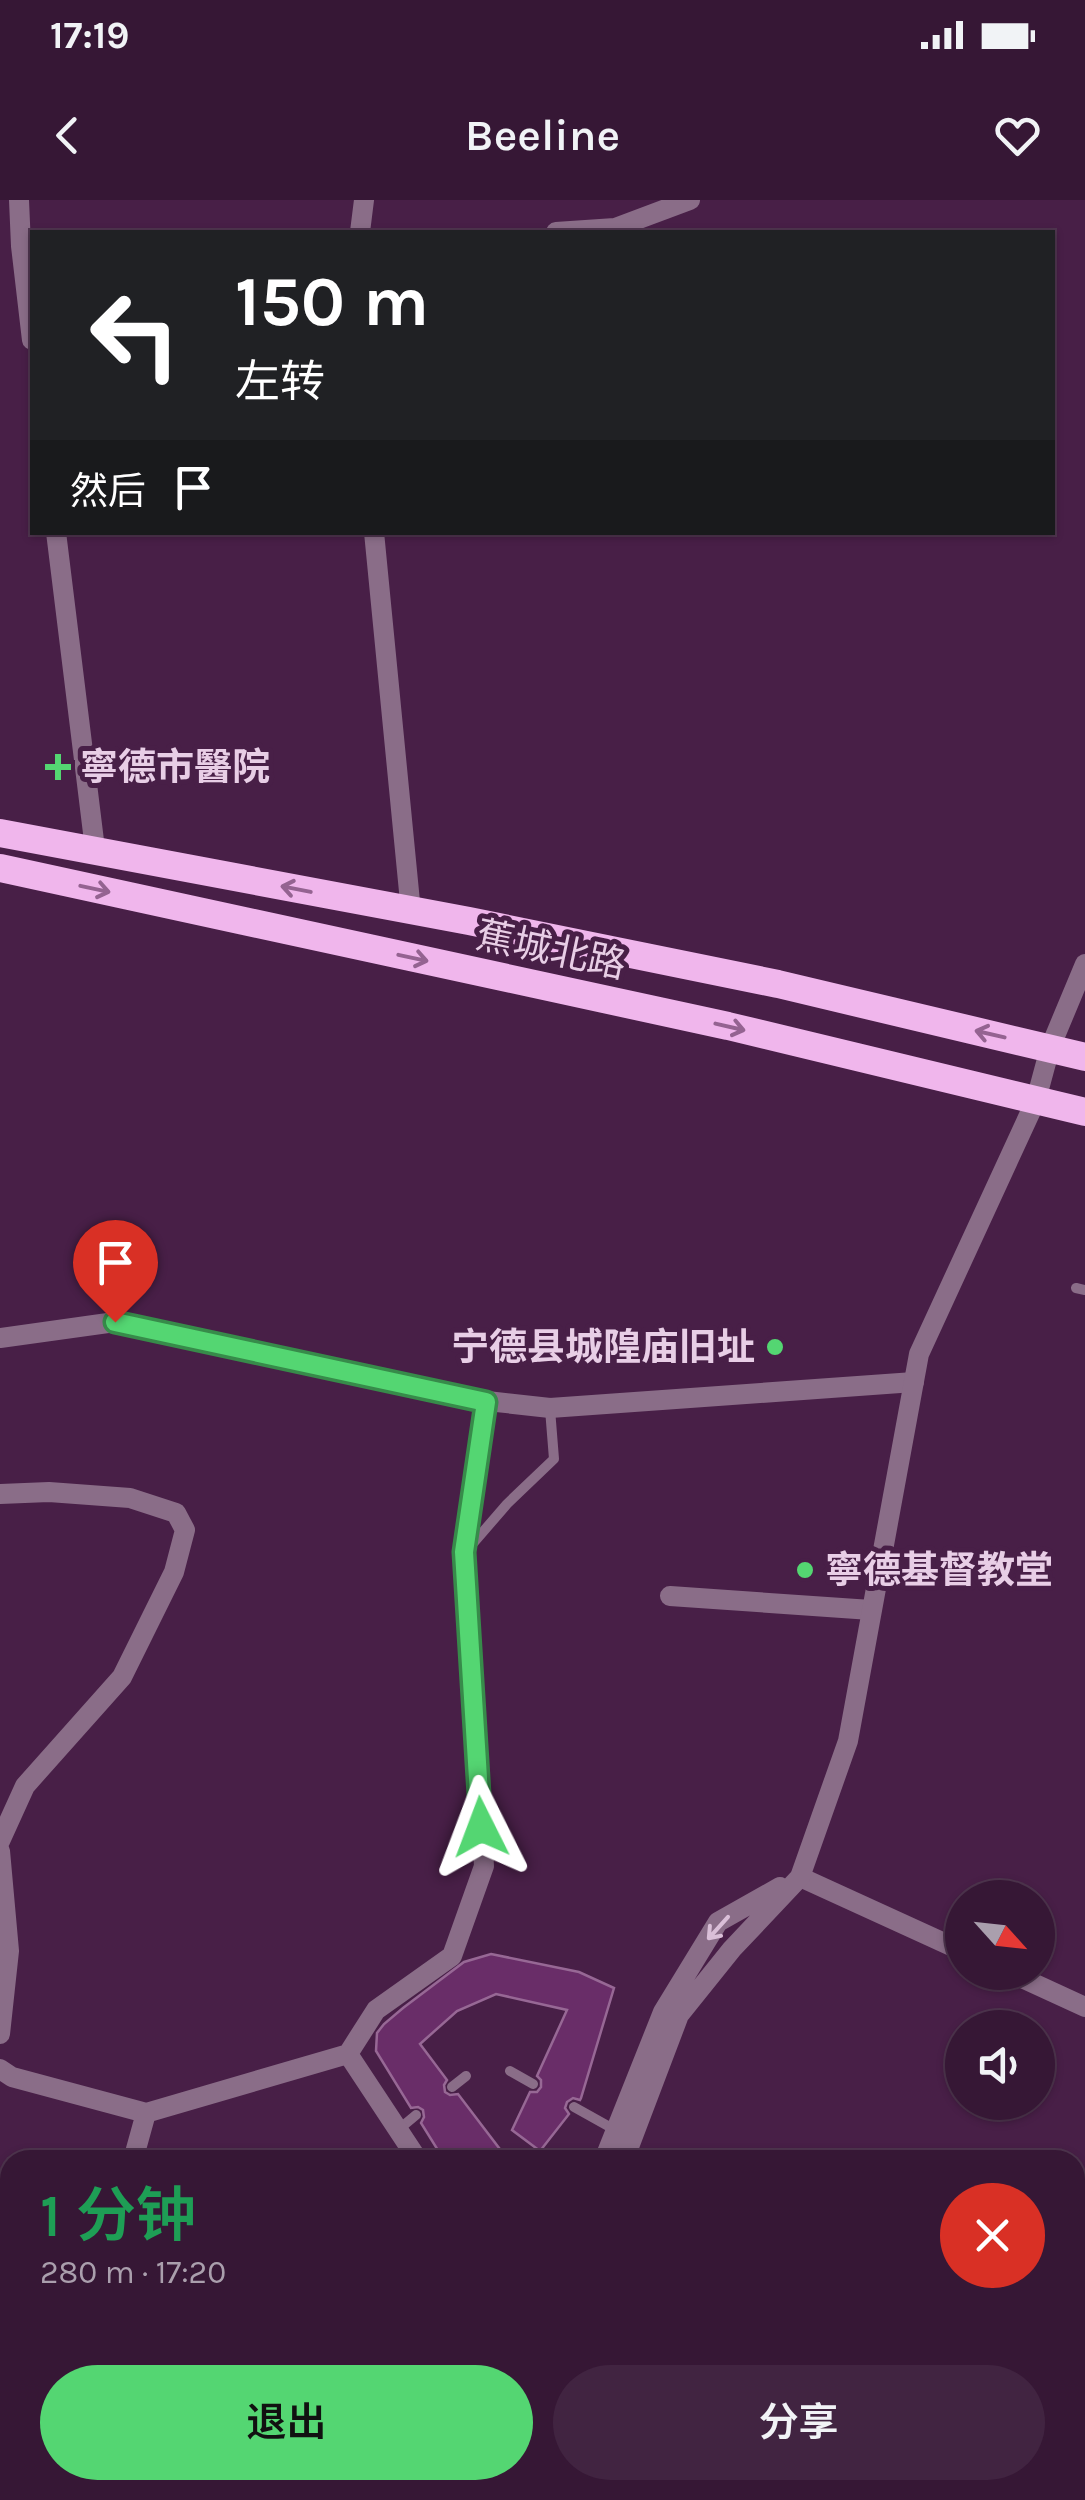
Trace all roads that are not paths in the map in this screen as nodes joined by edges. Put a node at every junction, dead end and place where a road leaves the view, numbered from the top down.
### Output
1 (19, 200) edge
2 (364, 200) edge
3 (690, 200) edge
4 (360, 230) edge
5 (586, 230) edge
6 (30, 323) edge
7 (56, 535) edge
8 (374, 535) edge
9 (0, 833) edge
10 (95, 849) junction
11 (0, 868) edge
12 (411, 912) junction
13 (1085, 964) edge
14 (1050, 1048) junction
15 (1085, 1057) edge
16 (1036, 1100) junction
17 (1085, 1112) edge
18 (0, 1338) edge
19 (914, 1382) junction
20 (486, 1402) junction
21 (550, 1408) junction
22 (0, 1494) edge
23 (464, 1552) junction
24 (670, 1596) dead end
25 (872, 1610) junction
26 (0, 1841) edge
27 (0, 1851) edge
28 (800, 1876) junction
29 (945, 1943) edge
30 (1048, 1990) edge
31 (1085, 2007) edge
32 (0, 2034) edge
33 (348, 2054) junction
34 (0, 2070) edge
35 (510, 2072) dead end
36 (466, 2076) dead end
37 (533, 2084) dead end
38 (452, 2087) dead end
39 (574, 2107) dead end
40 (146, 2113) junction
41 (416, 2116) dead end
42 (398, 2130) junction
43 (618, 2131) junction
44 (137, 2150) edge
45 (411, 2150) edge
46 (609, 2150) edge
47 (628, 2150) edge

1 - 6 street
2 - 4 street
3 - 5 street
7 - 10 street
8 - 12 street
9 - 10 highway, 蕉城北路
12 -> 10 highway, 蕉城北路
11 -> 16 highway, 蕉城北路
14 -> 12 highway, 蕉城北路
13 - 14 street
14 - 15 highway, 蕉城北路
14 - 16 street
16 - 17 highway, 蕉城北路
16 - 19 street
18 - 20 street
19 - 21 street
19 - 25 street
20 - 21 street
20 - 23 street
21 - 23 lane
22 - 26 street
23 - 33 street
24 - 25 street
25 - 28 street
27 - 32 street
28 - 29 street
28 -> 43 street
28 - 47 street
30 - 31 street
33 - 40 street
33 - 42 street
34 - 40 street
35 - 37 lane
36 - 38 lane
39 - 43 lane
40 - 44 street
41 - 42 lane
42 - 45 street
43 - 46 street

